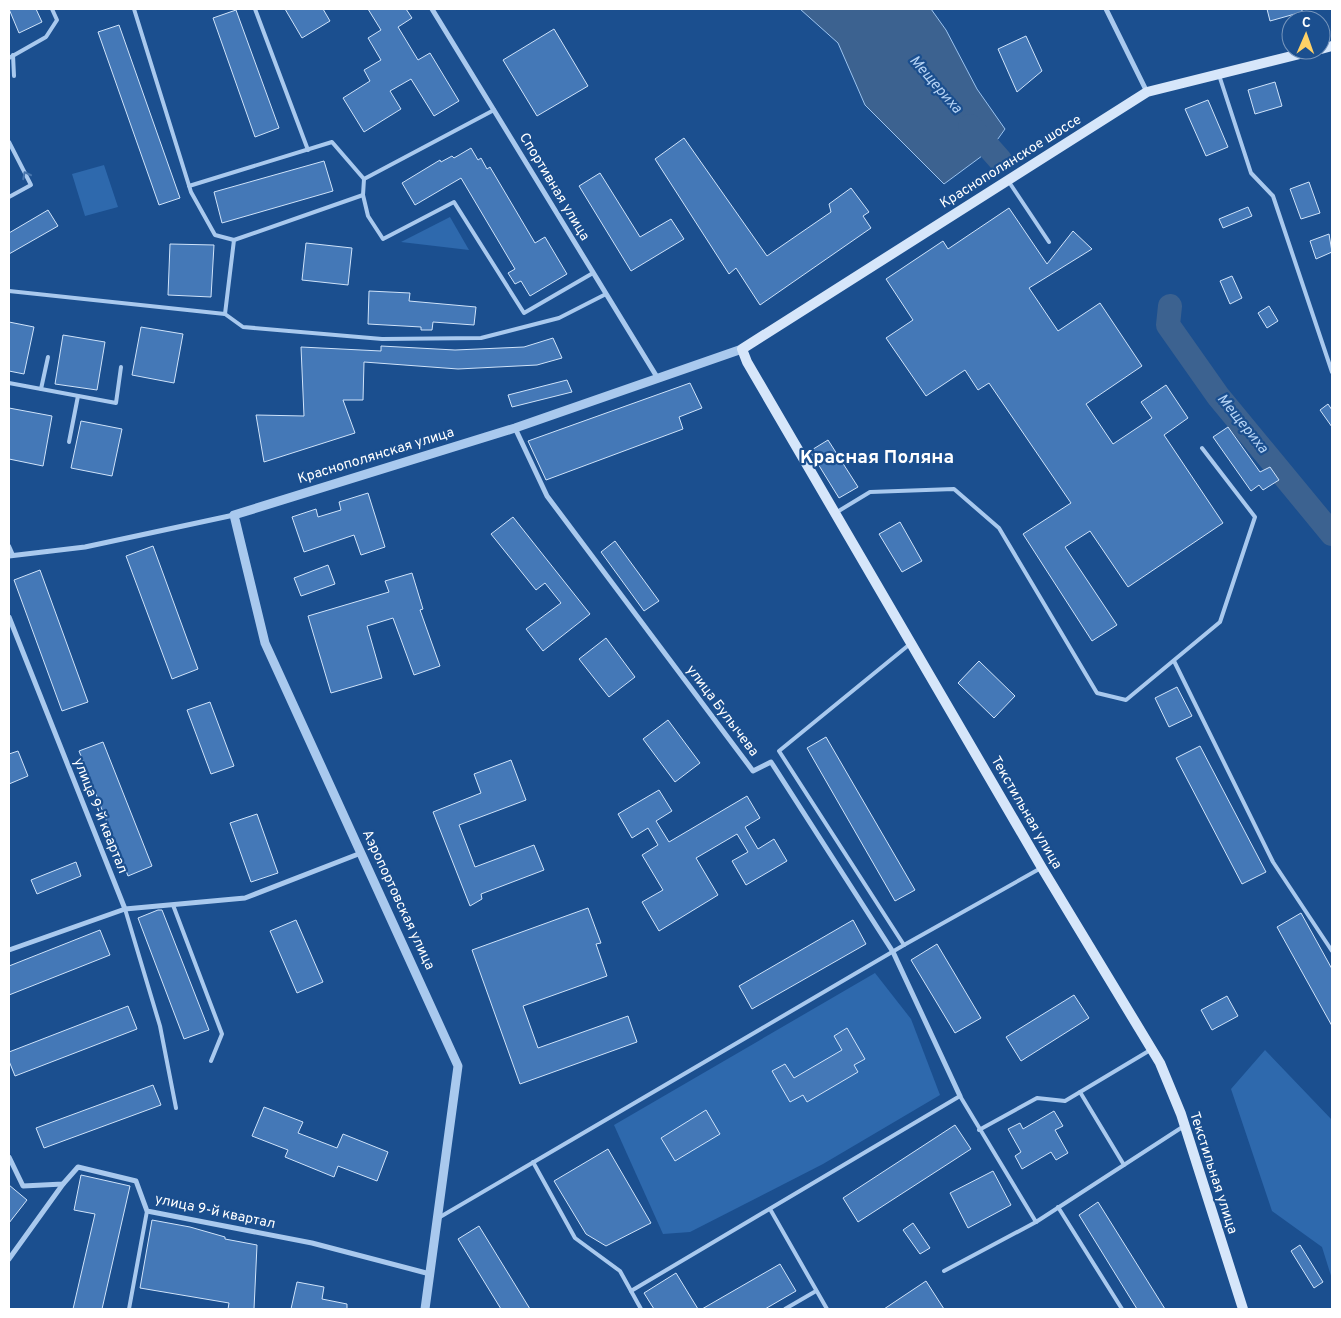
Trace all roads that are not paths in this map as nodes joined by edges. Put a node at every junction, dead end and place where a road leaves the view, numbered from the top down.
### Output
1 (52, 9) edge
2 (134, 9) edge
3 (255, 9) edge
4 (432, 9) edge
5 (1106, 9) edge
6 (11, 56) edge
7 (1281, 58) edge
8 (1218, 73) junction
9 (14, 76) dead end
10 (1147, 92) junction
11 (494, 110) junction
12 (9, 142) edge
13 (308, 150) junction
14 (364, 178) junction
15 (1007, 180) junction
16 (189, 186) junction
17 (363, 195) junction
18 (9, 197) edge
19 (234, 240) junction
20 (1049, 242) dead end
21 (593, 273) junction
22 (9, 291) edge
23 (606, 294) junction
24 (226, 314) junction
25 (742, 349) junction
26 (48, 357) dead end
27 (121, 367) dead end
28 (1332, 372) edge
29 (657, 377) junction
30 (9, 383) edge
31 (41, 389) junction
32 (78, 396) junction
33 (515, 428) junction
34 (69, 442) dead end
35 (1202, 448) dead end
36 (835, 513) junction
37 (234, 515) junction
38 (9, 546) edge
39 (11, 555) edge
40 (9, 617) edge
41 (912, 642) junction
42 (1174, 661) junction
43 (361, 853) junction
44 (1042, 868) junction
45 (173, 905) junction
46 (125, 909) junction
47 (904, 945) junction
48 (9, 950) edge
49 (1332, 951) edge
50 (893, 952) junction
51 (1152, 1049) junction
52 (211, 1061) dead end
53 (1080, 1092) junction
54 (960, 1096) junction
55 (176, 1108) dead end
56 (1184, 1126) junction
57 (979, 1130) junction
58 (9, 1157) edge
59 (533, 1162) junction
60 (1124, 1164) junction
61 (63, 1184) junction
62 (1058, 1207) junction
63 (770, 1209) junction
64 (146, 1210) junction
65 (438, 1218) junction
66 (1036, 1222) junction
67 (9, 1259) edge
68 (944, 1271) dead end
69 (430, 1274) junction
70 (631, 1291) junction
71 (816, 1291) junction
72 (129, 1309) edge
73 (425, 1309) edge
74 (641, 1309) edge
75 (785, 1309) edge
76 (827, 1309) edge
77 (1122, 1309) edge
78 (1243, 1309) edge

1 - 6 lane
2 - 16 lane
3 - 13 lane
4 - 11 street, Спортивная улица
5 - 10 street
6 - 9 lane
7 - 8 main road, Краснополянское шоссе
8 - 10 main road, Краснополянское шоссе
8 - 28 lane
10 - 15 main road, Краснополянское шоссе
11 - 14 lane
11 - 21 street, Спортивная улица
18 -> 12 lane
13 - 14 lane
13 - 16 lane
14 - 17 lane
15 - 20 lane
15 - 25 main road, Краснополянское шоссе
16 - 19 lane
17 - 19 lane
17 - 21 lane
19 - 24 lane
21 - 23 street, Спортивная улица
22 - 24 lane
23 - 24 lane
23 - 29 street, Спортивная улица
25 - 29 street, Краснополянская улица
25 - 36 main road, Текстильная улица
26 - 31 lane
27 - 32 lane
29 - 33 street, Краснополянская улица
30 - 31 lane
31 - 32 lane
32 - 34 lane
33 - 37 street, Краснополянская улица
33 - 50 street, улица Булычева
35 - 42 lane
36 - 41 main road, Текстильная улица
36 - 42 lane
37 - 39 street, Краснополянская улица
37 - 43 street, Аэропортовская улица
38 - 39 lane
40 - 46 street, улица 9-й квартал
41 - 44 main road, Текстильная улица
41 - 47 lane
42 - 49 lane
43 - 45 street
43 - 65 street, Аэропортовская улица
44 - 47 lane
44 - 51 main road, Текстильная улица
45 - 46 street
45 - 52 lane
46 - 48 street
46 - 55 lane
47 - 50 lane
50 - 54 street, улица Булычева
50 - 59 lane
51 - 53 lane
51 - 56 main road, Текстильная улица
53 - 57 lane
53 - 60 lane
54 - 57 lane
54 - 63 lane
56 - 60 lane
56 - 78 main road, Текстильная улица
57 - 66 lane
58 - 61 street
59 - 65 lane
59 - 70 lane
60 - 62 lane
61 - 64 street, улица 9-й квартал
61 - 67 street
62 - 66 lane
62 - 77 lane
63 - 70 lane
63 - 71 lane
64 - 69 street, улица 9-й квартал
64 - 72 lane
65 - 69 street, Аэропортовская улица
66 - 68 lane
69 - 73 street, Аэропортовская улица
70 - 74 lane
71 - 75 lane
71 - 76 lane

